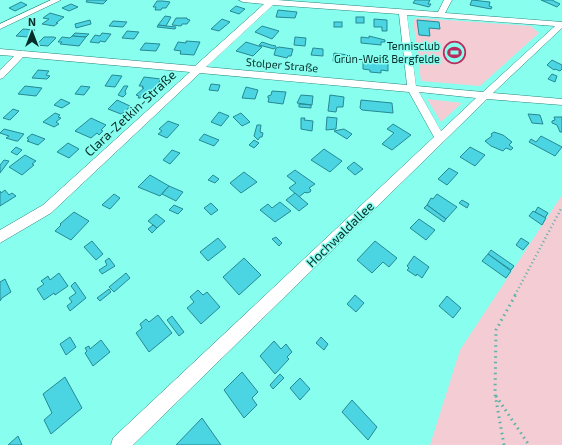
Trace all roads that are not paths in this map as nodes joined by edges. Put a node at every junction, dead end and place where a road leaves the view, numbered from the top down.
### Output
1 (57, 0) edge
2 (243, 0) edge
3 (448, 0) edge
4 (271, 1) edge
5 (403, 12) junction
6 (440, 15) junction
7 (562, 24) edge
8 (0, 27) edge
9 (0, 52) edge
10 (21, 54) junction
11 (197, 70) junction
12 (0, 76) edge
13 (412, 89) junction
14 (485, 95) junction
15 (562, 102) edge
16 (440, 138) junction
17 (0, 237) edge
18 (120, 445) edge

1 - 8 street
2 - 4 street
3 - 6 street
4 - 5 street
4 - 11 street, Clara-Zetkin-Straße
5 - 6 street
5 - 13 street
6 - 7 street
7 - 14 street, Hochwaldallee
9 - 10 street, Stolper Straße
10 - 11 street, Stolper Straße
10 - 12 street
11 - 13 street, Stolper Straße
11 - 17 street, Clara-Zetkin-Straße
13 - 14 street, Stolper Straße
13 - 16 street
14 - 15 street, Stolper Straße
14 - 16 street, Hochwaldallee
16 - 18 street, Hochwaldallee

